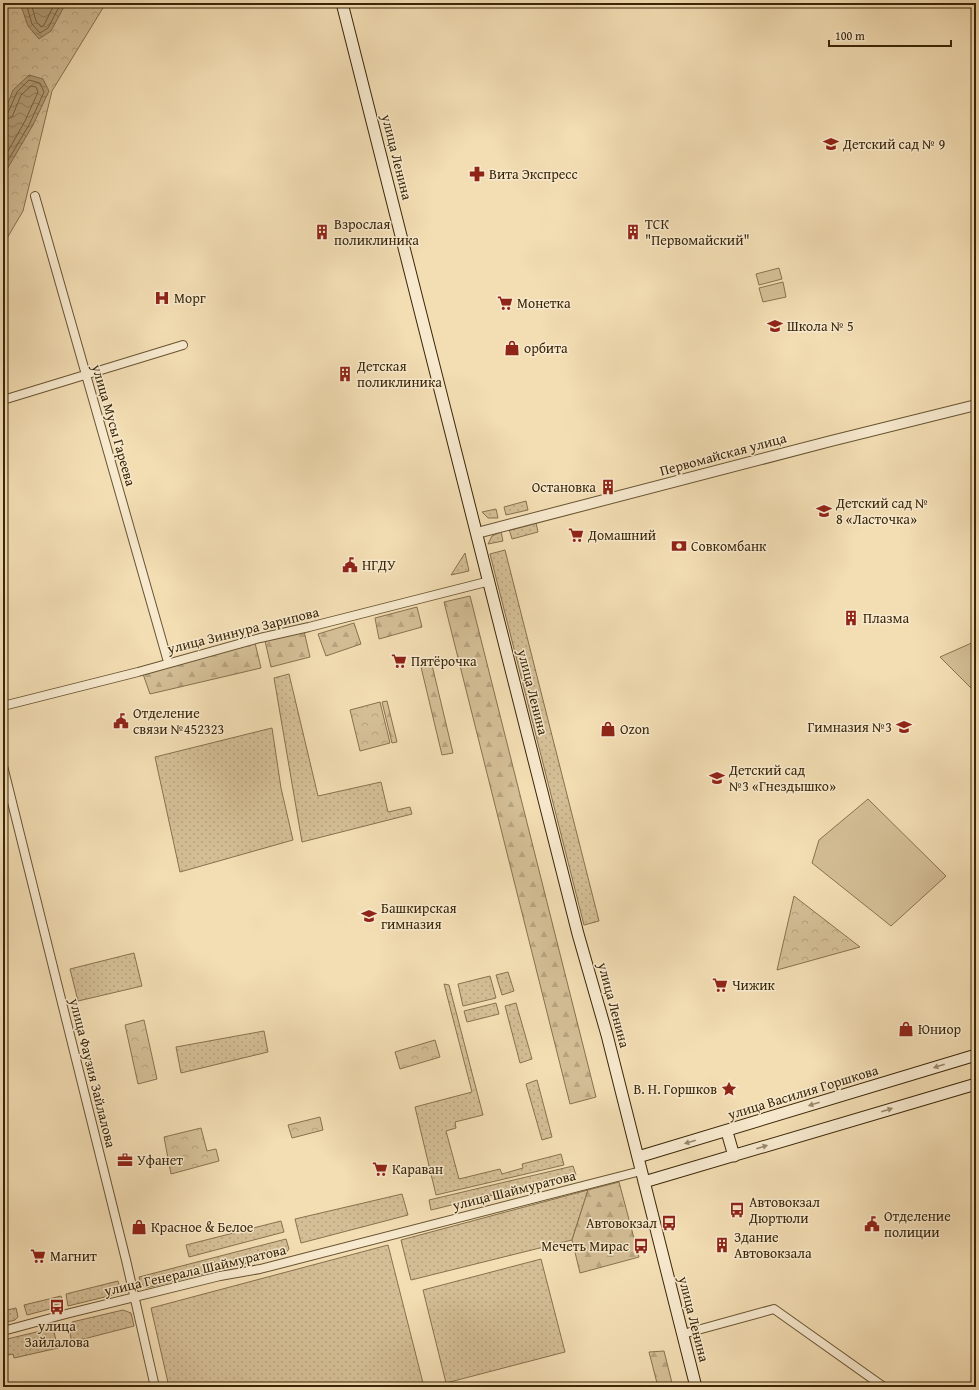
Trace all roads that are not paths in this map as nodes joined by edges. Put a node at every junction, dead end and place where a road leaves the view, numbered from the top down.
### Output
1 (344, 3) edge
2 (36, 196) dead end
3 (183, 345) dead end
4 (86, 373) junction
5 (3, 400) edge
6 (976, 405) edge
7 (477, 533) junction
8 (490, 581) junction
9 (168, 662) junction
10 (3, 706) edge
11 (3, 766) edge
12 (976, 1055) edge
13 (976, 1084) edge
14 (727, 1132) junction
15 (734, 1156) junction
16 (638, 1157) junction
17 (643, 1177) junction
18 (393, 1234) joint
19 (134, 1298) junction
20 (3, 1331) edge
21 (683, 1334) junction
22 (155, 1387) edge
23 (696, 1387) edge
24 (884, 1387) edge

1 - 7 main road, улица Ленина
2 - 4 street, улица Мусы Гареева
3 - 4 street
4 - 5 street
4 - 9 street, улица Мусы Гареева
6 - 7 street, Первомайская улица
7 - 8 main road, улица Ленина
8 - 9 street, улица Зиннура Зарипова
8 - 16 main road, улица Ленина
9 - 10 street, улица Зиннура Зарипова
11 - 19 street, улица Фаузия Зайлалова
12 -> 14 main road, улица Василия Горшкова
15 -> 13 main road
14 - 15 main road
14 -> 16 main road, улица Василия Горшкова
15 - 17 main road
16 - 17 main road, улица Ленина
17 - 18 street, улица Шаймуратова
17 - 21 main road, улица Ленина
18 - 19 street, улица Генерала Шаймуратова
19 - 20 street, улица Генерала Шаймуратова
19 - 22 street, улица Фаузия Зайлалова
21 - 23 main road, улица Ленина
21 - 24 street

